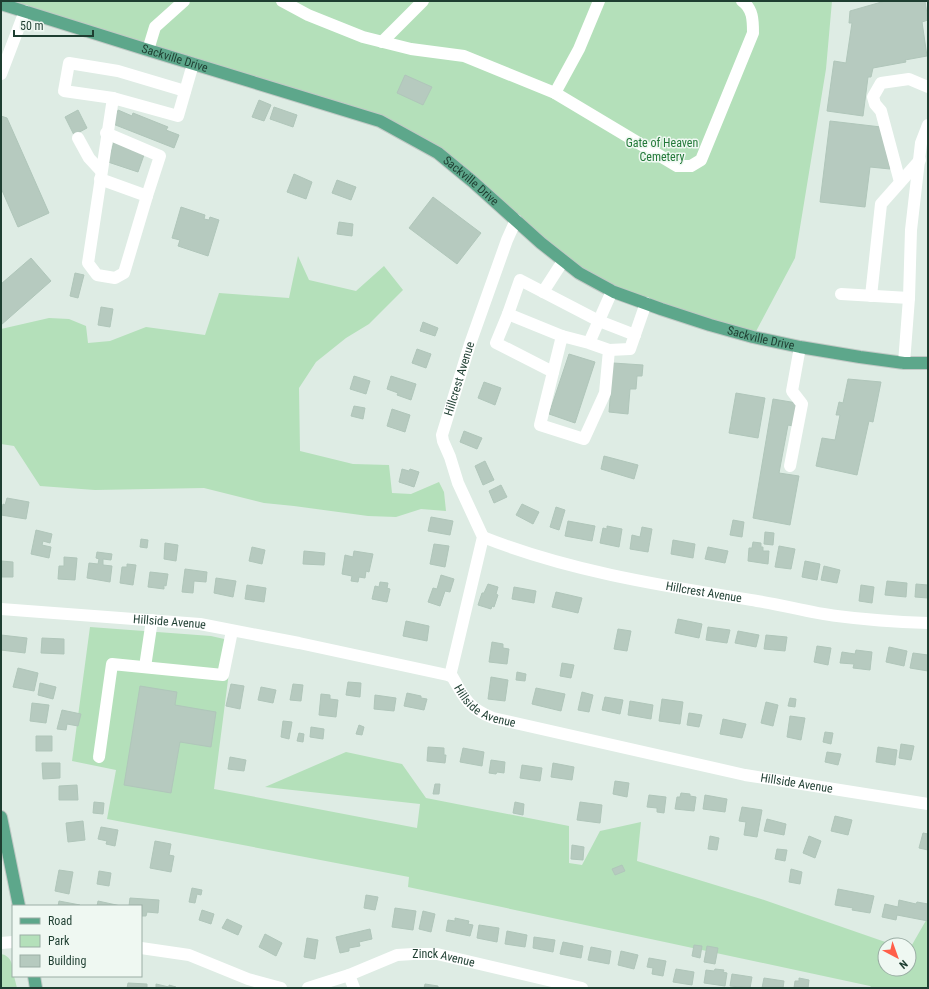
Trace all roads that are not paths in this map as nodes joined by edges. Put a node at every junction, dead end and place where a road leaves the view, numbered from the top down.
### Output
1 (184, 1) edge
2 (282, 1) edge
3 (423, 1) edge
4 (599, 1) edge
5 (742, 1) edge
6 (1, 4) edge
7 (25, 11) junction
8 (7, 41) edge
9 (382, 42) junction
10 (148, 50) junction
11 (193, 64) junction
12 (1, 74) edge
13 (928, 87) edge
14 (185, 91) junction
15 (554, 93) junction
16 (112, 98) junction
17 (928, 125) edge
18 (106, 133) junction
19 (78, 138) dead end
20 (920, 160) junction
21 (100, 175) junction
22 (900, 182) junction
23 (147, 196) junction
24 (516, 220) junction
25 (563, 261) junction
26 (612, 291) junction
27 (543, 292) junction
28 (841, 294) dead end
29 (871, 296) junction
30 (909, 298) junction
31 (646, 304) junction
32 (508, 314) junction
33 (599, 321) junction
34 (635, 335) junction
35 (562, 336) junction
36 (589, 343) junction
37 (800, 348) junction
38 (609, 350) junction
39 (904, 362) junction
40 (928, 363) edge
41 (553, 372) junction
42 (790, 466) dead end
43 (483, 537) junction
44 (1, 609) edge
45 (152, 620) junction
46 (928, 623) edge
47 (232, 631) junction
48 (145, 667) junction
49 (450, 676) junction
50 (99, 757) dead end
51 (928, 804) edge
52 (1, 816) edge
53 (19, 905) edge
54 (12, 942) edge
55 (1, 943) edge
56 (142, 948) edge
57 (349, 975) junction
58 (34, 977) edge
59 (36, 988) edge
60 (281, 988) edge
61 (308, 988) edge
62 (354, 988) edge
63 (582, 988) edge

1 - 10 street
2 - 9 street
3 - 9 street
4 - 15 street
5 - 15 street
6 - 7 main road, Sackville Drive
7 - 8 street
7 - 10 main road, Sackville Drive
8 - 12 street
9 - 15 street
10 - 11 main road, Sackville Drive
11 - 14 street
11 - 24 main road, Sackville Drive
13 - 22 street
14 - 16 street
14 - 16 street
16 - 18 street
17 - 20 street
18 - 21 street
18 - 23 street
19 - 21 street
20 - 22 street
20 - 30 street
21 - 23 street
21 - 23 street
22 - 29 street
24 - 25 main road, Sackville Drive
24 - 43 street, Hillcrest Avenue
25 - 26 main road, Sackville Drive
25 - 27 street
26 - 31 main road, Sackville Drive
26 - 33 street
27 - 32 street
27 - 33 street
28 - 29 street
29 - 30 street
30 - 39 street
31 - 34 street
31 - 37 main road, Sackville Drive
32 - 35 street
32 - 41 street
33 - 34 street
33 - 36 street
34 - 38 street
35 - 36 street
35 - 41 street
36 - 38 street
37 - 39 main road, Sackville Drive
37 - 42 street
38 - 41 street
39 - 40 main road, Sackville Drive
43 - 46 street, Hillcrest Avenue
43 - 49 street
44 - 45 street, Hillside Avenue
45 - 47 street, Hillside Avenue
45 - 48 street
47 - 48 street
47 - 49 street, Hillside Avenue
48 - 50 street
49 - 51 street, Hillside Avenue
52 - 53 main road
54 - 55 street
56 - 60 street
57 - 61 street, Zinck Avenue
57 - 62 street
57 - 63 street, Zinck Avenue
58 - 59 main road

